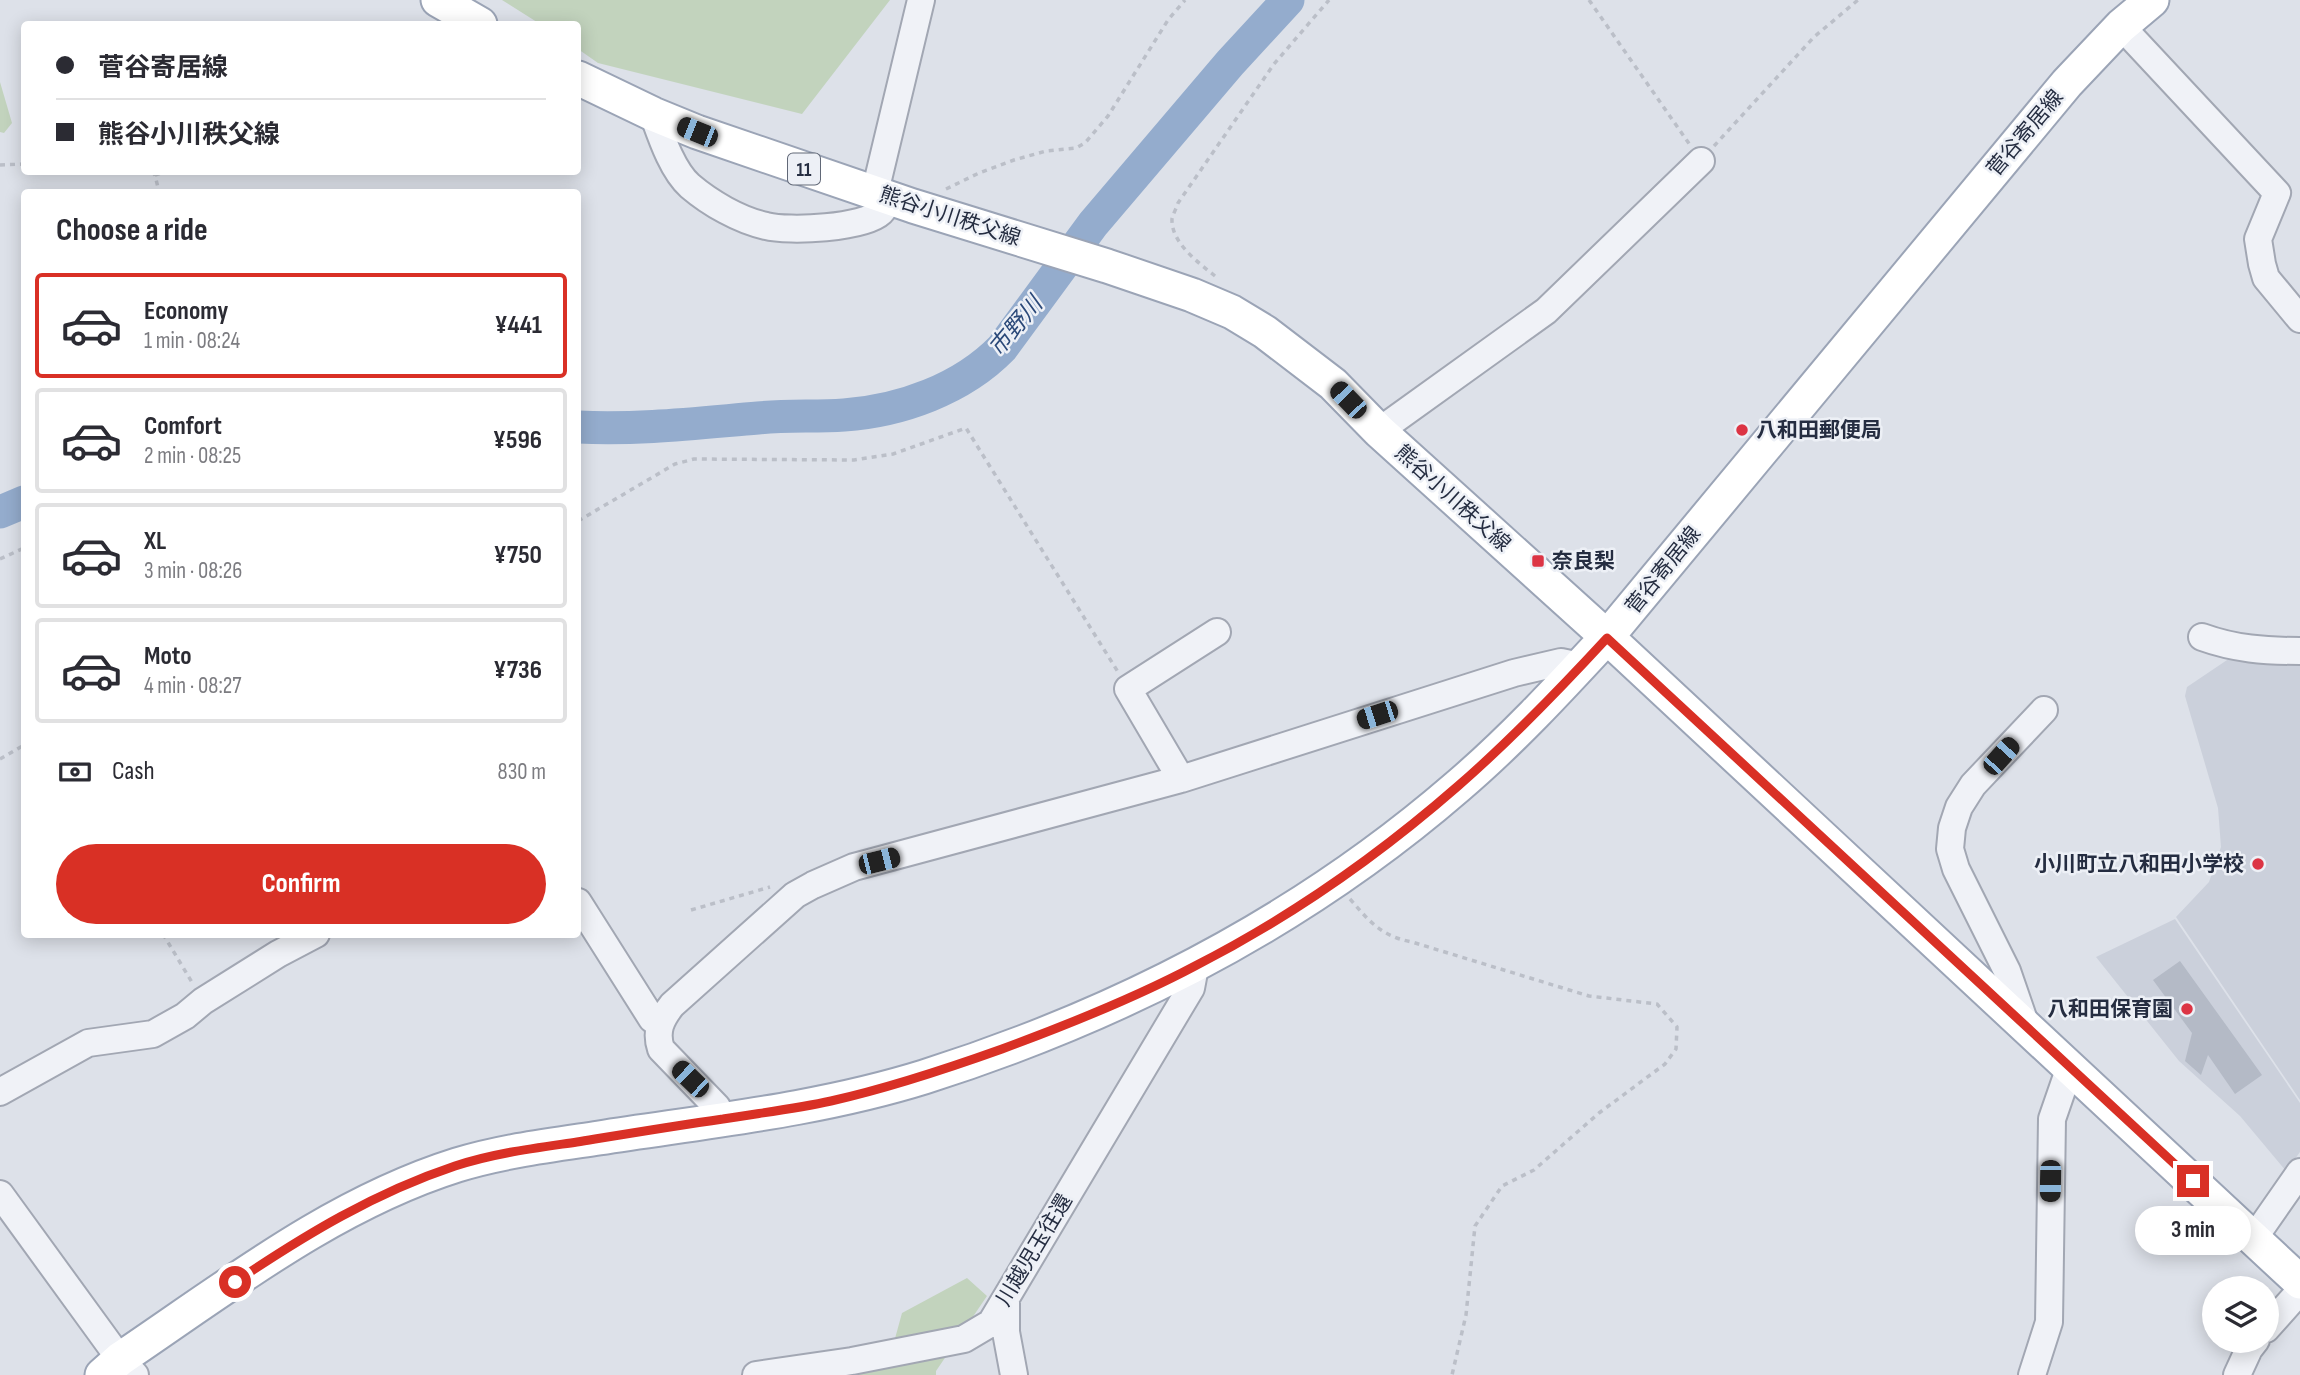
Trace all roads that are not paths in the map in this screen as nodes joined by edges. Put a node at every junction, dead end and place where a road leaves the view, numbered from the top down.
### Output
1 (438, 0) edge
2 (921, 0) edge
3 (2151, 0) edge
4 (475, 21) edge
5 (2121, 26) junction
6 (581, 79) edge
7 (653, 114) junction
8 (1697, 155) road end
9 (893, 199) junction
10 (2300, 319) edge
11 (1379, 431) junction
12 (1217, 632) dead end
13 (2202, 637) dead end
14 (1607, 638) junction
15 (2300, 651) edge
16 (1580, 666) junction
17 (2044, 710) dead end
18 (1181, 779) junction
19 (581, 907) edge
20 (308, 938) edge
21 (1195, 967) junction
22 (659, 1024) junction
23 (2026, 1026) junction
24 (2070, 1067) junction
25 (0, 1093) edge
26 (722, 1119) junction
27 (2300, 1172) edge
28 (0, 1194) edge
29 (2254, 1238) junction
30 (2300, 1282) edge
31 (2300, 1291) edge
32 (1006, 1298) junction
33 (2279, 1314) edge
34 (2247, 1353) edge
35 (119, 1370) edge
36 (756, 1375) edge
37 (1014, 1375) edge
38 (2032, 1375) edge
39 (2237, 1375) edge

1 - 4 main road
2 - 9 street
3 - 5 main road, 菅谷寄居線
5 - 10 street
5 - 14 main road, 菅谷寄居線
6 - 7 main road, 熊谷小川秩父線 / 11
7 - 9 main road, 熊谷小川秩父線 / 11
7 - 9 street
8 - 11 street
9 - 11 main road, 熊谷小川秩父線 / 11
11 - 14 main road, 熊谷小川秩父線 / 11
12 - 18 street
13 - 15 street
14 - 16 main road, 菅谷寄居線
14 - 23 main road, 熊谷小川秩父線 / 11
16 - 18 street
16 - 21 main road, 菅谷寄居線
17 - 23 street
18 - 22 street
19 - 22 street
20 - 25 street
21 - 26 main road, 菅谷寄居線
21 - 32 street, 川越児玉往還
22 - 26 street
23 - 24 main road, 熊谷小川秩父線 / 11
24 - 29 main road, 熊谷小川秩父線 / 11
24 - 38 street
26 - 35 main road, 菅谷寄居線
27 - 29 street
28 - 35 street
29 - 30 main road, 熊谷小川秩父線 / 11
31 - 33 street
32 - 36 street, 川越児玉往還
32 - 37 street
34 - 39 street

